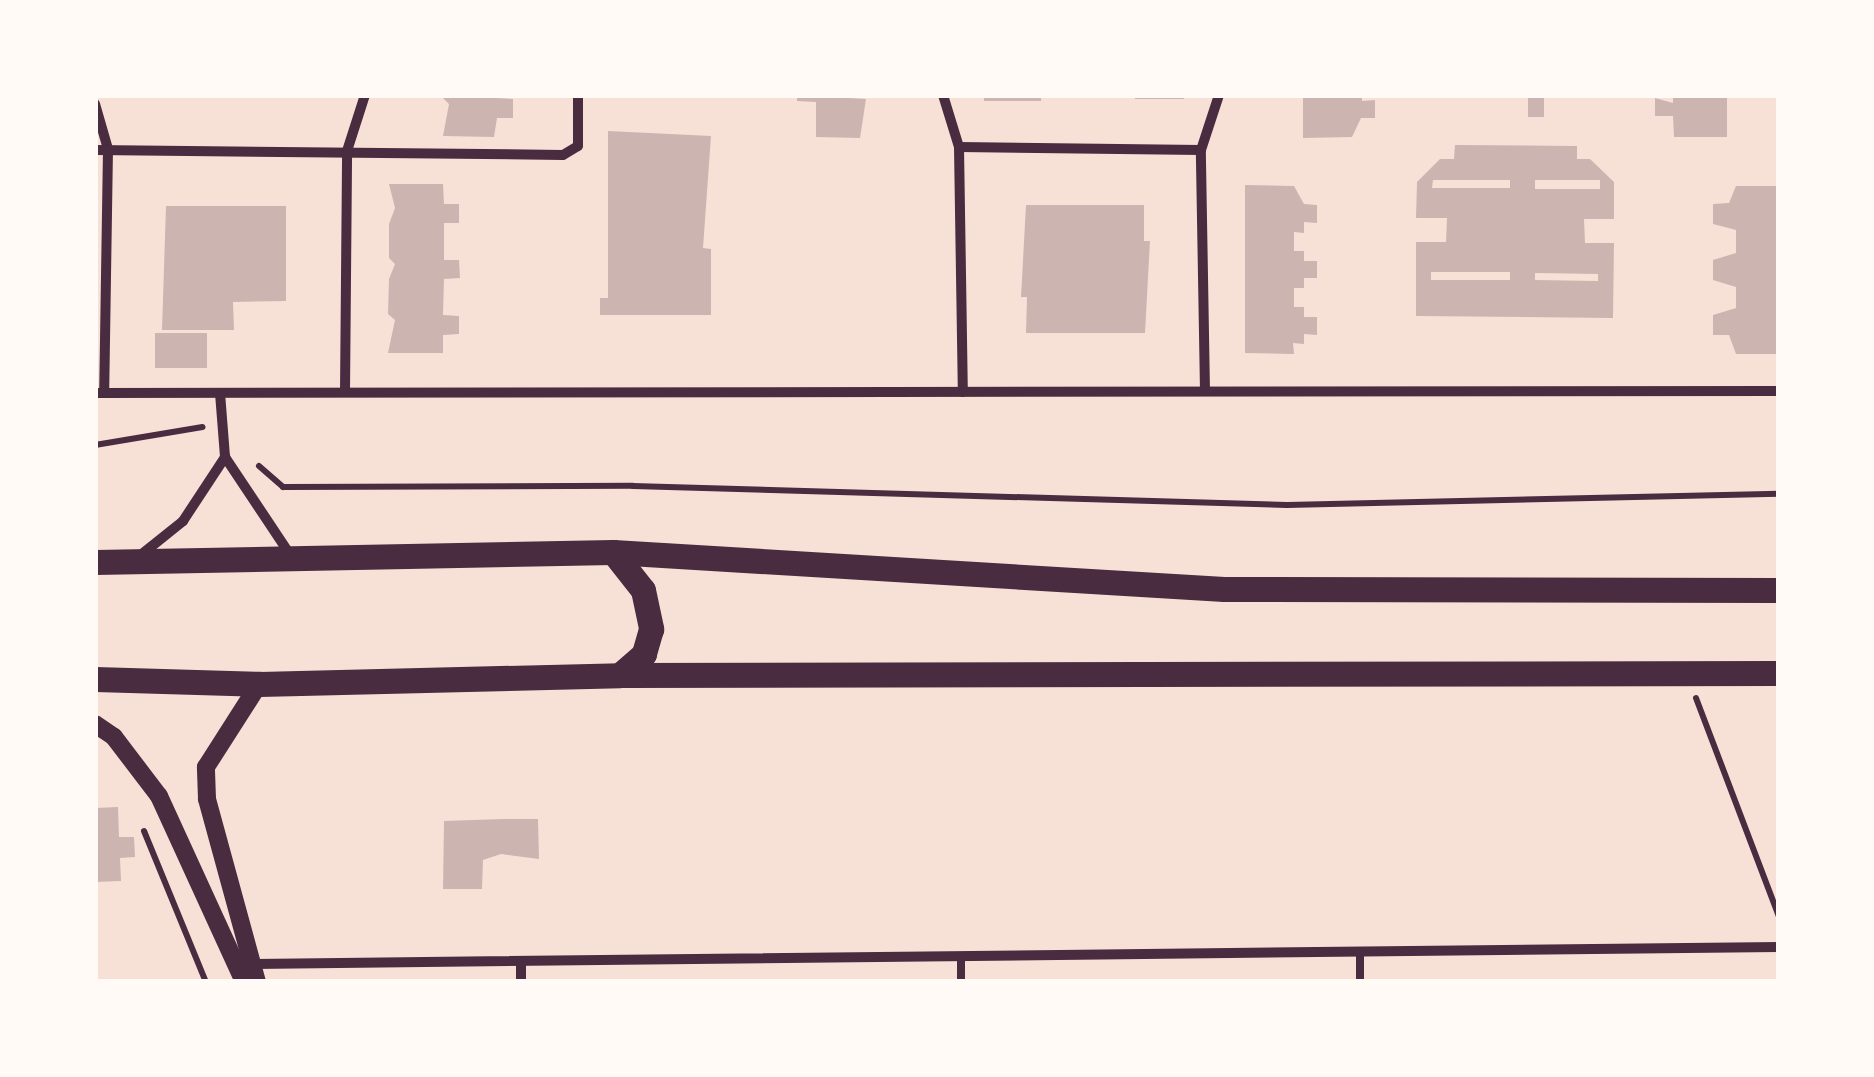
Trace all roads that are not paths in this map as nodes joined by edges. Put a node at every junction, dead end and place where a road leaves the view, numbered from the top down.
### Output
1 (365, 95) edge
2 (578, 95) edge
3 (943, 95) edge
4 (1220, 95) edge
5 (95, 104) edge
6 (959, 147) junction
7 (108, 149) junction
8 (95, 150) edge
9 (347, 150) junction
10 (1201, 150) junction
11 (1206, 391) junction
12 (1779, 391) edge
13 (220, 392) junction
14 (345, 392) junction
15 (962, 392) junction
16 (99, 393) edge
17 (224, 457) junction
18 (613, 552) junction
19 (131, 561) junction
20 (95, 562) edge
21 (296, 562) junction
22 (1779, 590) edge
23 (1779, 674) edge
24 (620, 675) junction
25 (95, 678) edge
26 (260, 684) junction
27 (95, 724) edge
28 (1779, 947) edge
29 (1360, 952) junction
30 (961, 958) junction
31 (521, 964) junction
32 (256, 973) edge
33 (239, 974) edge
34 (521, 982) edge
35 (961, 982) edge
36 (1360, 982) edge

1 - 9 street
2 - 9 street
3 - 6 street
4 - 10 street
5 - 7 street
6 - 10 street
6 - 15 street
7 - 8 street
7 - 9 street
7 - 16 street
9 - 14 street
10 - 11 street
11 - 12 street
11 - 15 street
13 - 14 street
13 - 16 street
13 - 17 street
14 - 15 street
17 - 19 street
17 - 21 street
18 - 21 main road
18 - 22 main road
18 - 24 main road
19 - 20 main road
19 - 21 main road
23 - 24 main road
24 - 26 main road
25 - 26 main road
26 - 32 street
27 - 33 street
28 - 29 street
29 - 30 street
29 - 36 lane
30 - 31 street
30 - 35 lane
31 - 32 street
31 - 34 street
32 - 33 street

